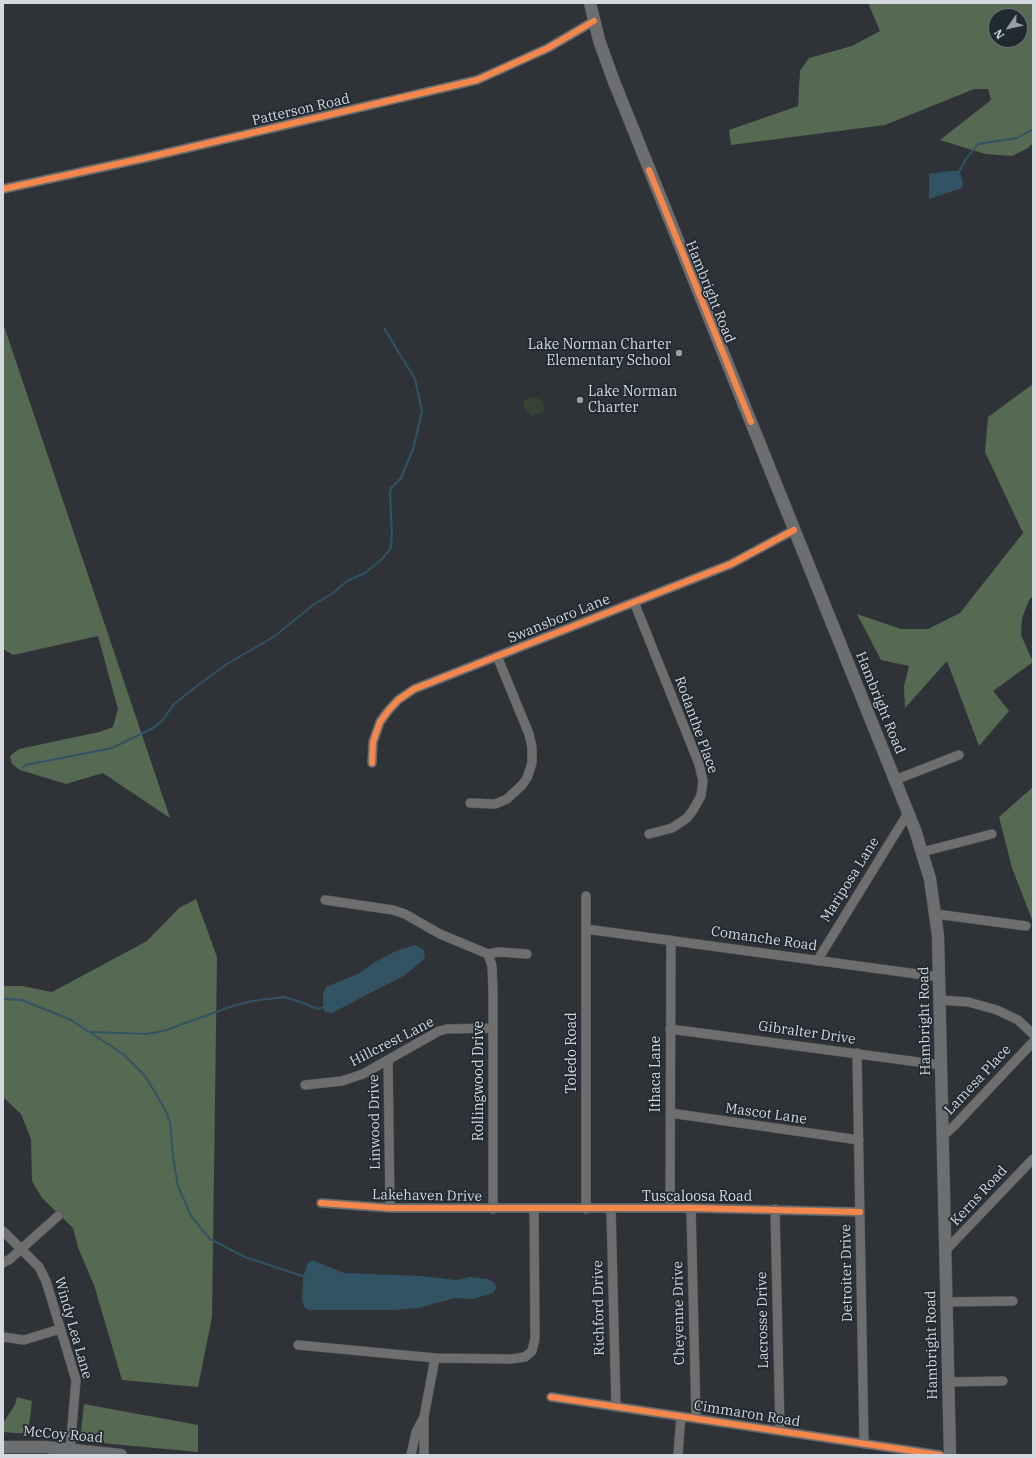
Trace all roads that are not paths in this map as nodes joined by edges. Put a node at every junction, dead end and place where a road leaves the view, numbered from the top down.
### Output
1 (590, 3) edge
2 (594, 21) junction
3 (3, 189) edge
4 (794, 530) junction
5 (634, 602) junction
6 (497, 656) junction
7 (959, 754) dead end
8 (372, 763) dead end
9 (895, 780) junction
10 (470, 803) dead end
11 (908, 813) junction
12 (649, 834) dead end
13 (992, 834) dead end
14 (922, 852) junction
15 (586, 896) dead end
16 (325, 900) dead end
17 (936, 914) junction
18 (1026, 926) dead end
19 (586, 929) junction
20 (671, 940) junction
21 (488, 954) junction
22 (527, 954) dead end
23 (817, 961) junction
24 (939, 977) junction
25 (940, 1000) junction
26 (493, 1028) junction
27 (670, 1029) junction
28 (1033, 1034) edge
29 (1033, 1042) edge
30 (857, 1053) junction
31 (388, 1060) junction
32 (941, 1064) junction
33 (305, 1085) dead end
34 (670, 1113) junction
35 (942, 1136) junction
36 (858, 1140) junction
37 (1033, 1159) edge
38 (321, 1203) dead end
39 (390, 1208) junction
40 (611, 1208) junction
41 (670, 1208) junction
42 (691, 1208) junction
43 (493, 1209) junction
44 (534, 1209) junction
45 (586, 1209) junction
46 (775, 1209) junction
47 (860, 1212) junction
48 (58, 1216) dead end
49 (3, 1231) edge
50 (21, 1249) junction
51 (945, 1252) junction
52 (3, 1263) edge
53 (1013, 1301) dead end
54 (947, 1302) junction
55 (60, 1329) junction
56 (3, 1337) edge
57 (298, 1345) dead end
58 (435, 1358) junction
59 (1003, 1381) dead end
60 (948, 1382) junction
61 (551, 1396) dead end
62 (616, 1407) junction
63 (424, 1416) junction
64 (681, 1416) junction
65 (696, 1418) junction
66 (780, 1431) junction
67 (864, 1444) junction
68 (3, 1447) edge
69 (70, 1450) junction
70 (121, 1455) edge
71 (411, 1455) edge
72 (424, 1455) edge
73 (678, 1455) edge
74 (940, 1455) edge
75 (950, 1455) edge

1 - 2 main road, Hambright Road
2 - 3 street, Patterson Road
2 - 4 main road, Hambright Road
4 - 5 street, Swansboro Lane
4 - 9 main road, Hambright Road
5 - 6 street, Swansboro Lane
5 - 12 street, Rodanthe Place
6 - 8 street, Swansboro Lane
6 - 10 street
7 - 9 street
9 - 11 main road, Hambright Road
11 - 14 main road, Hambright Road
11 - 23 street, Mariposa Lane
13 - 14 street
14 - 17 main road, Hambright Road
15 - 19 street, Toledo Road
16 - 21 street
17 - 18 street
17 - 24 main road, Hambright Road
19 - 20 street, Comanche Road
19 - 45 street, Toledo Road
20 - 23 street, Comanche Road
20 - 27 street, Ithaca Lane
21 - 22 street
21 - 26 street, Rollingwood Drive
23 - 24 street, Comanche Road
24 - 25 main road, Hambright Road
25 - 28 street
25 - 32 main road, Hambright Road
26 - 31 street, Hillcrest Lane
26 - 43 street, Rollingwood Drive
27 - 30 street, Gibralter Drive
27 - 34 street, Ithaca Lane
29 - 35 street, Lamesa Place
30 - 32 street, Gibralter Drive
30 - 36 street, Detroiter Drive
31 - 33 street, Hillcrest Lane
31 - 39 street, Linwood Drive
32 - 35 main road, Hambright Road
34 - 36 street, Mascot Lane
34 - 41 street, Ithaca Lane
35 - 51 main road, Hambright Road
36 - 47 street, Detroiter Drive
37 - 51 street, Kerns Road
38 - 39 street, Lakehaven Drive
39 - 43 street, Lakehaven Drive
40 - 41 street, Tuscaloosa Road
40 - 45 street, Tuscaloosa Road
40 - 62 street, Richford Drive
41 - 42 street, Tuscaloosa Road
42 - 46 street, Tuscaloosa Road
42 - 65 street, Cheyenne Drive
43 - 44 street, Lakehaven Drive
44 - 45 street, Tuscaloosa Road
44 - 58 street
46 - 47 street, Tuscaloosa Road
46 - 66 street, Lacrosse Drive
47 - 67 street, Detroiter Drive
48 - 50 street
49 - 50 street, Windy Lea Lane
50 - 52 street
50 - 55 street, Windy Lea Lane
51 - 54 main road, Hambright Road
53 - 54 street
54 - 60 main road, Hambright Road
55 - 56 street
55 - 69 street, Windy Lea Lane
57 - 58 street
58 - 63 street
59 - 60 street
60 - 75 main road, Hambright Road
61 - 62 street, Cimmaron Road
62 - 64 street, Cimmaron Road
63 - 71 street
63 - 72 street
64 - 65 street, Cimmaron Road
64 - 73 street
65 - 66 street, Cimmaron Road
66 - 67 street, Cimmaron Road
67 - 74 street, Cimmaron Road
68 - 69 main road, McCoy Road
69 - 70 main road, McCoy Road

